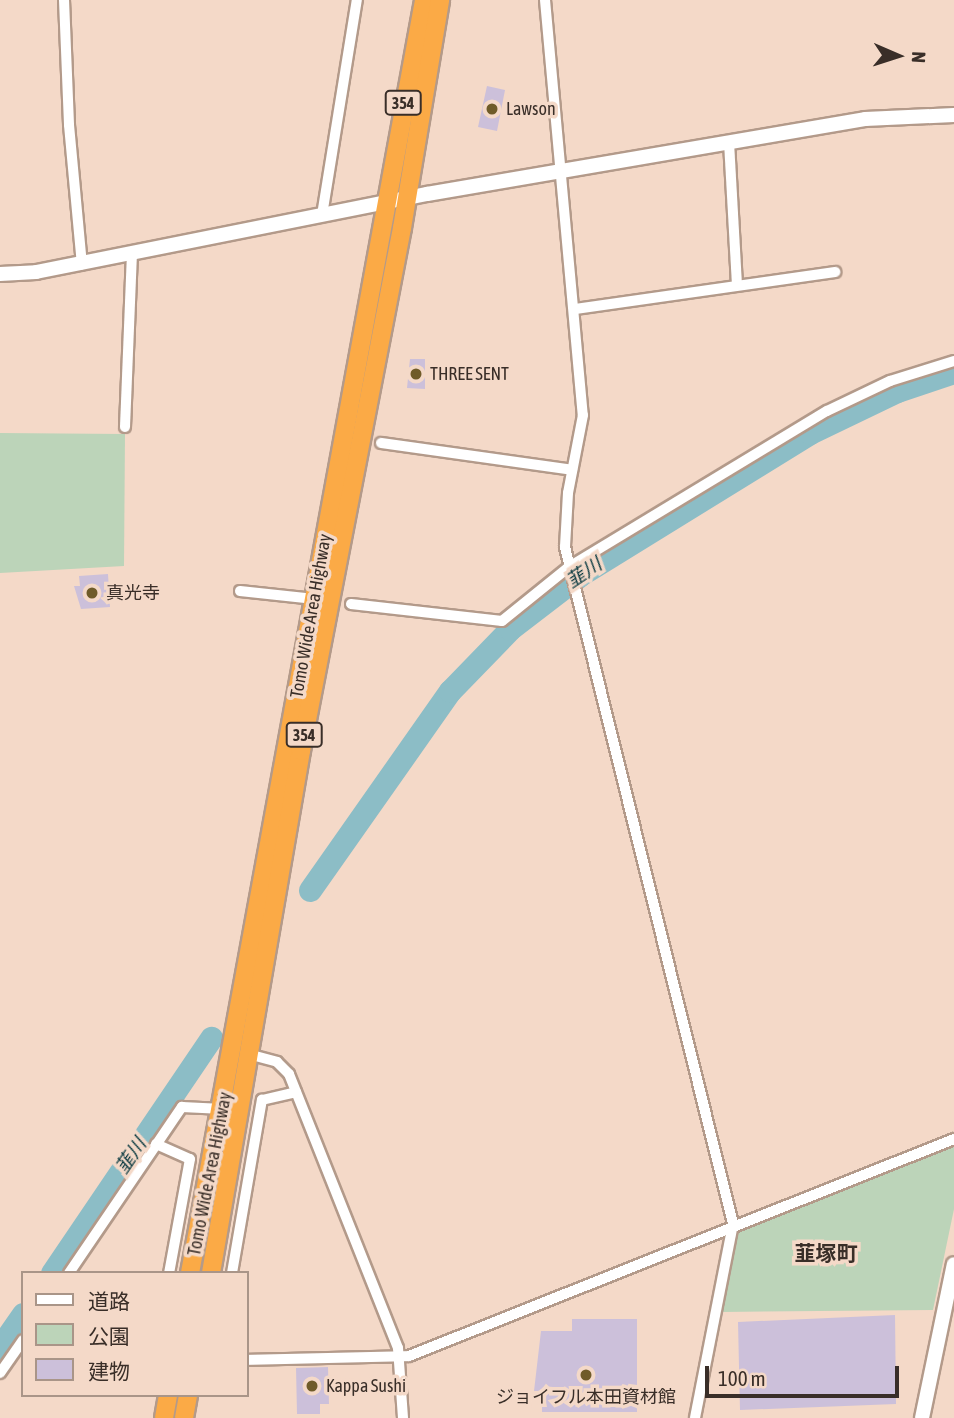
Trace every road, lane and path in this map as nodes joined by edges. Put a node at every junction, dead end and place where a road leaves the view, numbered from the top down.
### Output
1 (64, 0) edge
2 (357, 0) edge
3 (424, 0) edge
4 (440, 0) edge
5 (545, 0) edge
6 (954, 115) edge
7 (729, 142) junction
8 (560, 171) junction
9 (407, 198) junction
10 (383, 205) junction
11 (322, 215) junction
12 (132, 252) junction
13 (82, 264) junction
14 (835, 272) dead end
15 (0, 274) edge
16 (737, 285) junction
17 (575, 309) junction
18 (954, 361) edge
19 (125, 427) dead end
20 (381, 443) dead end
21 (572, 470) junction
22 (569, 570) junction
23 (240, 591) dead end
24 (315, 599) junction
25 (351, 604) dead end
26 (248, 1054) junction
27 (296, 1092) junction
28 (223, 1109) junction
29 (954, 1139) edge
30 (156, 1144) junction
31 (733, 1224) junction
32 (954, 1264) edge
33 (70, 1271) edge
34 (169, 1271) edge
35 (190, 1271) edge
36 (211, 1271) edge
37 (232, 1271) edge
38 (950, 1303) edge
39 (21, 1343) edge
40 (401, 1357) junction
41 (248, 1360) edge
42 (0, 1373) edge
43 (168, 1397) edge
44 (188, 1397) edge
45 (164, 1418) edge
46 (184, 1418) edge
47 (403, 1418) edge
48 (695, 1418) edge
49 (922, 1418) edge

1 - 13 street
2 - 11 street
3 - 10 highway, Tomo Wide Area Highway / 354
4 - 9 highway, Tomo Wide Area Highway / 354
5 - 8 street
6 - 7 street
7 - 8 street
7 - 16 street
8 - 9 street
8 - 17 street
9 - 10 street
9 - 26 highway, Tomo Wide Area Highway / 354
10 - 11 street
10 - 24 highway, Tomo Wide Area Highway / 354
11 - 12 street
12 - 13 street
12 - 19 street
13 - 15 street
14 - 16 street
16 - 17 street
17 - 21 street
18 - 22 street
20 - 21 street
21 - 22 street
22 - 25 street
22 - 31 street
23 - 24 street
24 - 28 highway, Tomo Wide Area Highway / 354
26 - 27 street
26 - 36 highway, Tomo Wide Area Highway / 354
27 - 37 street
27 - 40 street
28 - 30 street
28 - 35 highway, Tomo Wide Area Highway / 354
29 - 31 street
30 - 33 street
30 - 34 street
31 - 40 street
31 - 48 street
32 - 38 street
38 - 49 street
39 - 42 street
40 - 41 street
40 - 47 street
43 - 45 highway
44 - 46 highway

